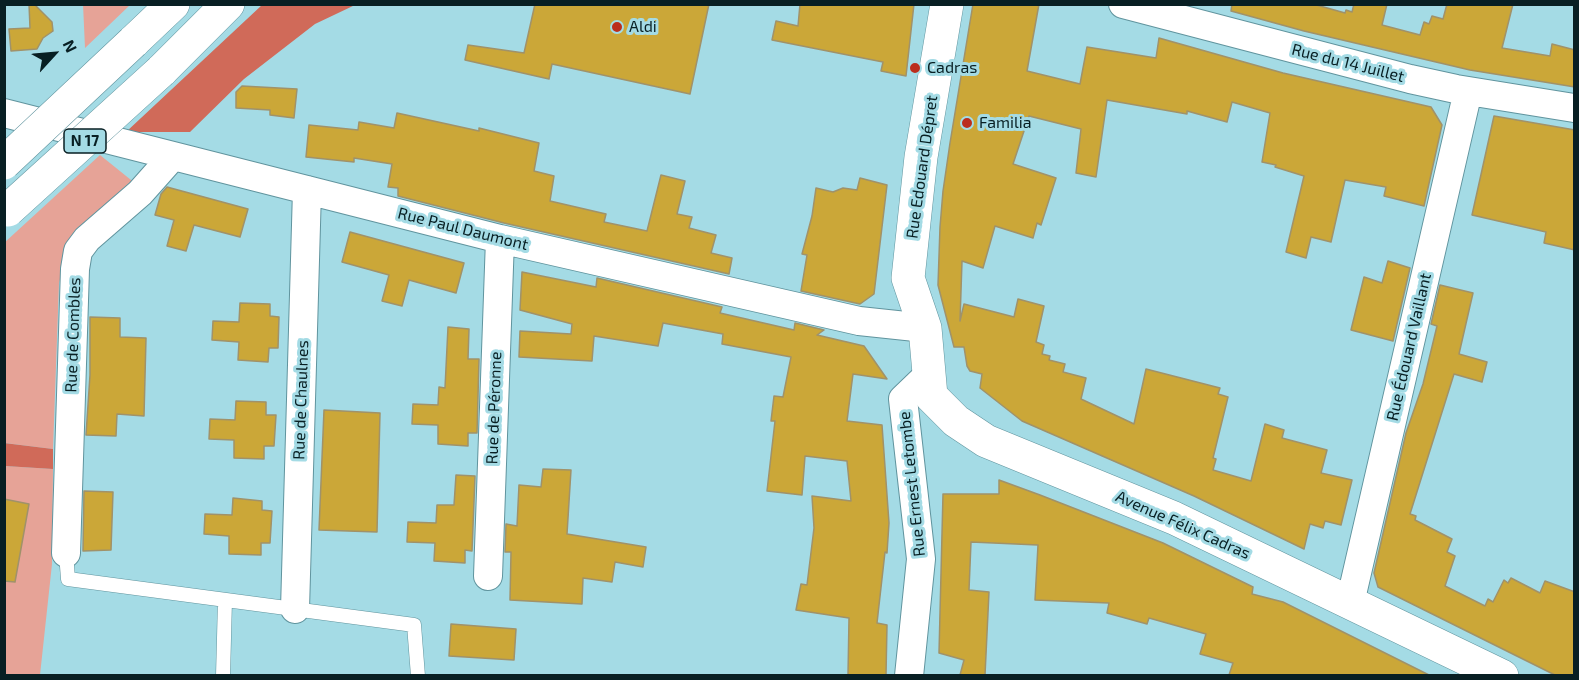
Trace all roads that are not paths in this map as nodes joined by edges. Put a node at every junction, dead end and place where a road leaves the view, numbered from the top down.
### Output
1 (173, 4) edge
2 (228, 4) edge
3 (947, 4) edge
4 (1123, 4) edge
5 (1468, 91) junction
6 (1575, 108) edge
7 (4, 113) edge
8 (172, 157) junction
9 (4, 164) edge
10 (307, 190) junction
11 (6, 211) edge
12 (500, 239) junction
13 (925, 328) junction
14 (928, 375) junction
15 (66, 553) joint
16 (488, 576) dead end
17 (225, 600) junction
18 (1350, 603) junction
19 (295, 609) junction
20 (223, 675) edge
21 (418, 675) edge
22 (909, 675) edge
23 (1502, 675) edge

1 - 9 main road, N 17, bridge
2 - 11 main road, N 17, bridge
3 - 13 main road, Rue Edouard Dépret
4 - 5 street, Rue du 14 Juillet
5 - 6 street, Rue du 14 Juillet
5 - 18 street, Rue Édouard Vaillant
7 - 8 street, Rue Paul Daumont
8 - 10 street, Rue Paul Daumont
8 - 15 street, Rue de Combles
10 - 12 street, Rue Paul Daumont
10 - 19 street, Rue de Chaulnes
12 - 13 street, Rue Paul Daumont
12 - 16 street, Rue de Péronne
13 - 14 main road, Avenue Félix Cadras
14 - 18 main road, Avenue Félix Cadras
14 - 22 street, Rue Ernest Letombe
15 - 17 lane
17 - 19 lane
17 - 20 lane
18 - 23 main road, Avenue Félix Cadras
19 - 21 lane

